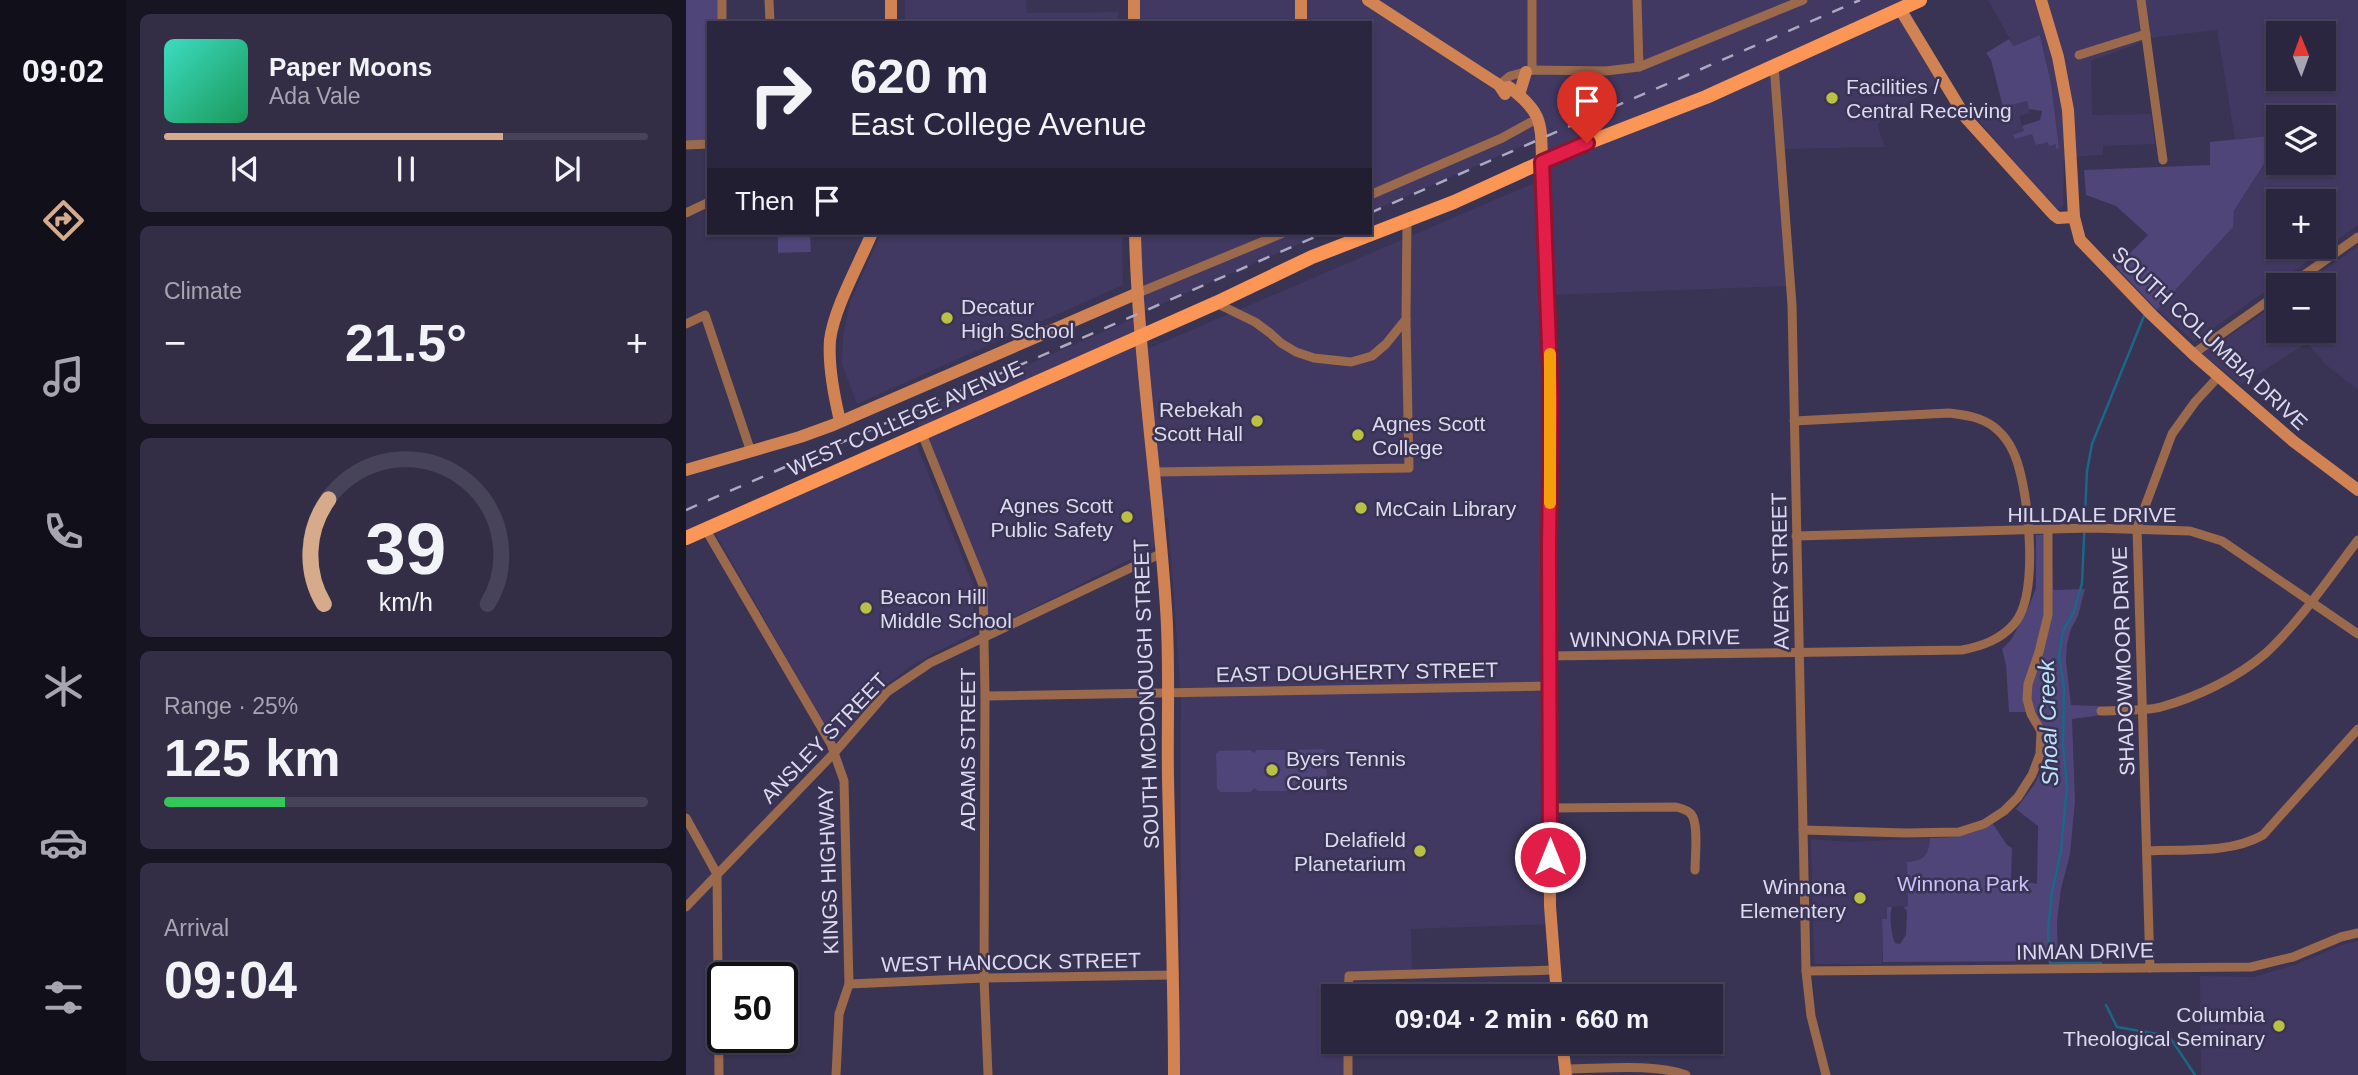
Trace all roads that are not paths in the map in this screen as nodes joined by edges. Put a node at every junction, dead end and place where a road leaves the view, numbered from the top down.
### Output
1 (722, 0) edge
2 (769, 0) edge
3 (891, 0) edge
4 (1134, 0) edge
5 (1301, 0) edge
6 (1368, 0) edge
7 (1532, 0) edge
8 (1637, 0) edge
9 (1803, 0) edge
10 (1920, 0) edge
11 (2041, 0) edge
12 (2141, 0) edge
13 (1779, 5) edge
14 (1900, 9) junction
15 (722, 21) edge
16 (770, 21) edge
17 (891, 21) edge
18 (1134, 21) edge
19 (1301, 21) edge
20 (2146, 34) junction
21 (2079, 55) dead end
22 (1774, 65) junction
23 (1639, 67) junction
24 (1529, 71) junction
25 (1501, 87) junction
26 (1519, 95) junction
27 (1529, 117) junction
28 (1542, 139) junction
29 (707, 144) edge
30 (686, 145) edge
31 (2163, 160) dead end
32 (1542, 162) junction
33 (1372, 194) edge
34 (707, 203) edge
35 (686, 213) edge
36 (2074, 217) junction
37 (1407, 220) junction
38 (1372, 234) edge
39 (871, 235) edge
40 (1135, 235) edge
41 (1278, 235) edge
42 (1371, 235) edge
43 (2358, 237) edge
44 (2307, 273) edge
45 (1138, 293) junction
46 (2266, 302) edge
47 (1216, 303) junction
48 (1406, 319) junction
49 (686, 324) edge
50 (1140, 336) junction
51 (2193, 354) junction
52 (2219, 376) junction
53 (840, 421) junction
54 (1794, 421) junction
55 (922, 434) junction
56 (751, 452) junction
57 (686, 470) edge
58 (1155, 472) junction
59 (2358, 490) edge
60 (2137, 528) junction
61 (706, 530) junction
62 (2048, 530) junction
63 (2028, 531) junction
64 (1796, 537) junction
65 (686, 538) edge
66 (2358, 540) edge
67 (1163, 552) junction
68 (2311, 603) junction
69 (2358, 634) edge
70 (984, 637) junction
71 (1799, 654) junction
72 (1549, 656) junction
73 (1548, 686) junction
74 (1167, 694) junction
75 (985, 696) junction
76 (2141, 708) junction
77 (2101, 711) dead end
78 (2358, 729) edge
79 (835, 752) junction
80 (1550, 808) junction
81 (686, 818) edge
82 (1803, 830) junction
83 (2148, 851) junction
84 (1695, 870) dead end
85 (718, 874) junction
86 (686, 907) edge
87 (2358, 933) edge
88 (2150, 968) junction
89 (1554, 971) junction
90 (1806, 971) junction
91 (1174, 975) junction
92 (984, 978) junction
93 (849, 984) junction
94 (1349, 984) edge
95 (1556, 984) edge
96 (1348, 1054) edge
97 (1564, 1054) edge
98 (1566, 1072) edge
99 (719, 1075) edge
100 (836, 1075) edge
101 (988, 1075) edge
102 (1174, 1075) edge
103 (1348, 1075) edge
104 (1686, 1075) edge
105 (1826, 1075) edge

1 - 15 street
2 - 16 street
3 - 17 main road
4 - 18 main road
5 - 19 main road
6 - 25 main road
7 - 24 street
8 - 23 street
9 - 13 street
10 - 14 main road, WEST COLLEGE AVENUE
11 - 36 main road, SOUTH COLUMBIA DRIVE
12 - 20 street
13 - 23 street
14 - 22 main road, WEST COLLEGE AVENUE
14 - 36 main road
20 - 21 street
20 - 31 street
22 - 32 main road, WEST COLLEGE AVENUE
22 - 54 street, AVERY STREET
23 - 24 street
24 - 25 street
24 - 26 main road
25 - 26 main road
25 - 27 main road
26 - 28 main road
27 - 28 main road
27 - 33 street
28 - 32 main road
29 - 30 street
32 - 37 main road, WEST COLLEGE AVENUE
32 - 72 main road
34 - 35 street
36 - 51 main road, SOUTH COLUMBIA DRIVE
37 - 38 main road, WEST COLLEGE AVENUE
37 - 48 street
39 - 53 main road
40 - 45 main road, SOUTH MCDONOUGH STREET
41 - 45 street
42 - 47 main road, WEST COLLEGE AVENUE
43 - 44 street
45 - 50 main road, SOUTH MCDONOUGH STREET
45 - 53 main road
46 - 51 street
47 - 48 street
47 - 50 main road, WEST COLLEGE AVENUE
48 - 58 street
49 - 56 street
50 - 55 main road, WEST COLLEGE AVENUE
50 - 58 main road, SOUTH MCDONOUGH STREET
51 - 52 main road, SOUTH COLUMBIA DRIVE
52 - 59 main road, SOUTH COLUMBIA DRIVE
52 - 60 street, SHADOWMOOR DRIVE
53 - 56 main road
54 - 63 street, WINNONA DRIVE
54 - 64 street, AVERY STREET
55 - 61 main road, WEST COLLEGE AVENUE
55 - 70 street, ADAMS STREET
56 - 57 main road
58 - 67 main road, SOUTH MCDONOUGH STREET
60 - 62 street, HILLDALE DRIVE
60 - 68 street, HILLDALE DRIVE
60 - 76 street, SHADOWMOOR DRIVE
61 - 65 main road, WEST COLLEGE AVENUE
61 - 79 street, KINGS HIGHWAY
62 - 63 street, HILLDALE DRIVE
62 - 82 street
63 - 64 street, HILLDALE DRIVE
63 - 71 street, WINNONA DRIVE
64 - 71 street, AVERY STREET
66 - 68 street
67 - 70 street, ANSLEY STREET
67 - 74 main road, SOUTH MCDONOUGH STREET
68 - 69 street, HILLDALE DRIVE
68 - 76 street
70 - 75 street, ADAMS STREET
70 - 79 street, ANSLEY STREET
71 - 72 street, WINNONA DRIVE
71 - 82 street, AVERY STREET
72 - 73 main road
73 - 74 street, EAST DOUGHERTY STREET
73 - 80 main road
74 - 75 street, EAST DOUGHERTY STREET
74 - 91 main road, SOUTH MCDONOUGH STREET
75 - 92 street, ADAMS STREET
76 - 77 street
76 - 83 street, SHADOWMOOR DRIVE
78 - 83 street
79 - 85 street, ANSLEY STREET
79 - 93 street, KINGS HIGHWAY
80 - 84 street
80 - 89 main road
81 - 85 street
82 - 90 street, AVERY STREET
83 - 88 street, SHADOWMOOR DRIVE
85 - 86 street, ANSLEY STREET
85 - 99 street
87 - 88 street, INMAN DRIVE
88 - 90 street, INMAN DRIVE
89 - 94 street
89 - 95 main road
90 - 105 street, AVERY STREET
91 - 92 street, WEST HANCOCK STREET
91 - 102 main road, SOUTH MCDONOUGH STREET
92 - 93 street, WEST HANCOCK STREET
92 - 101 street, ADAMS STREET
93 - 100 street, KINGS HIGHWAY
96 - 103 street
97 - 98 main road
98 - 104 street

